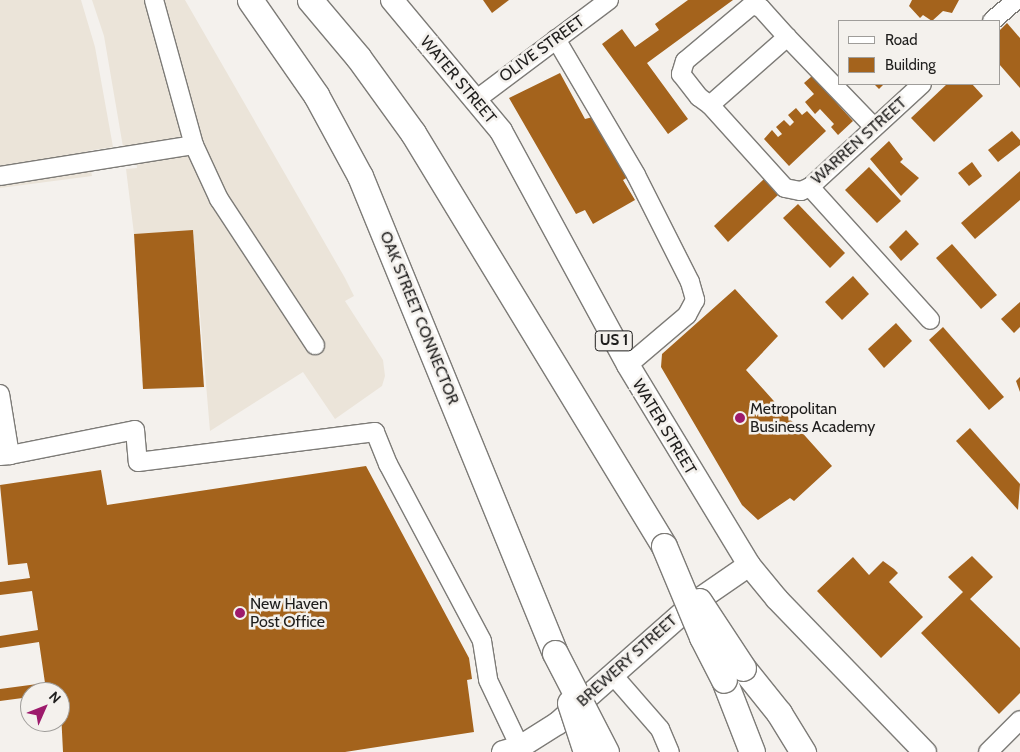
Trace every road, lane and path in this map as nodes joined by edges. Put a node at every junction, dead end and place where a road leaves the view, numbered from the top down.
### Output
1 (154, 0) edge
2 (250, 0) edge
3 (310, 0) edge
4 (392, 0) edge
5 (609, 0) edge
6 (1016, 0) edge
7 (1020, 4) edge
8 (993, 20) edge
9 (787, 37) junction
10 (556, 39) junction
11 (921, 85) edge
12 (477, 99) junction
13 (710, 105) junction
14 (874, 127) junction
15 (194, 146) junction
16 (0, 176) edge
17 (810, 187) junction
18 (930, 320) dead end
19 (315, 345) dead end
20 (628, 365) junction
21 (0, 394) edge
22 (5, 456) edge
23 (749, 565) junction
24 (555, 653) junction
25 (612, 674) junction
26 (733, 674) junction
27 (1016, 732) edge
28 (511, 750) edge
29 (570, 752) edge
30 (586, 752) edge
31 (606, 752) edge
32 (670, 752) edge
33 (752, 752) edge
34 (787, 752) edge
35 (803, 752) edge
36 (925, 752) edge
37 (988, 752) edge

1 - 15 street
2 - 24 highway, OAK STREET CONNECTOR
3 - 26 highway, bridge
4 - 12 main road, WATER STREET / US 1
5 - 10 street, OLIVE STREET
6 - 7 street
6 - 8 street
9 - 13 street
9 - 13 street, WARREN STREET
9 - 14 street
10 - 12 street, OLIVE STREET
10 - 20 street
11 - 14 street, WARREN STREET
12 - 20 main road, WATER STREET / US 1
13 - 17 street, WARREN STREET
14 - 17 street, WARREN STREET
15 - 16 street
15 - 19 street
17 - 18 street
20 - 23 main road, WATER STREET / US 1
21 - 22 street
22 - 28 street
23 - 25 main road, BREWERY STREET
23 - 36 main road, WATER STREET / US 1
24 - 29 highway
24 - 30 highway, bridge
24 - 31 highway, bridge
25 - 28 main road, BREWERY STREET
25 - 32 street
26 - 33 highway
26 - 34 highway
26 - 35 highway
27 - 37 street

